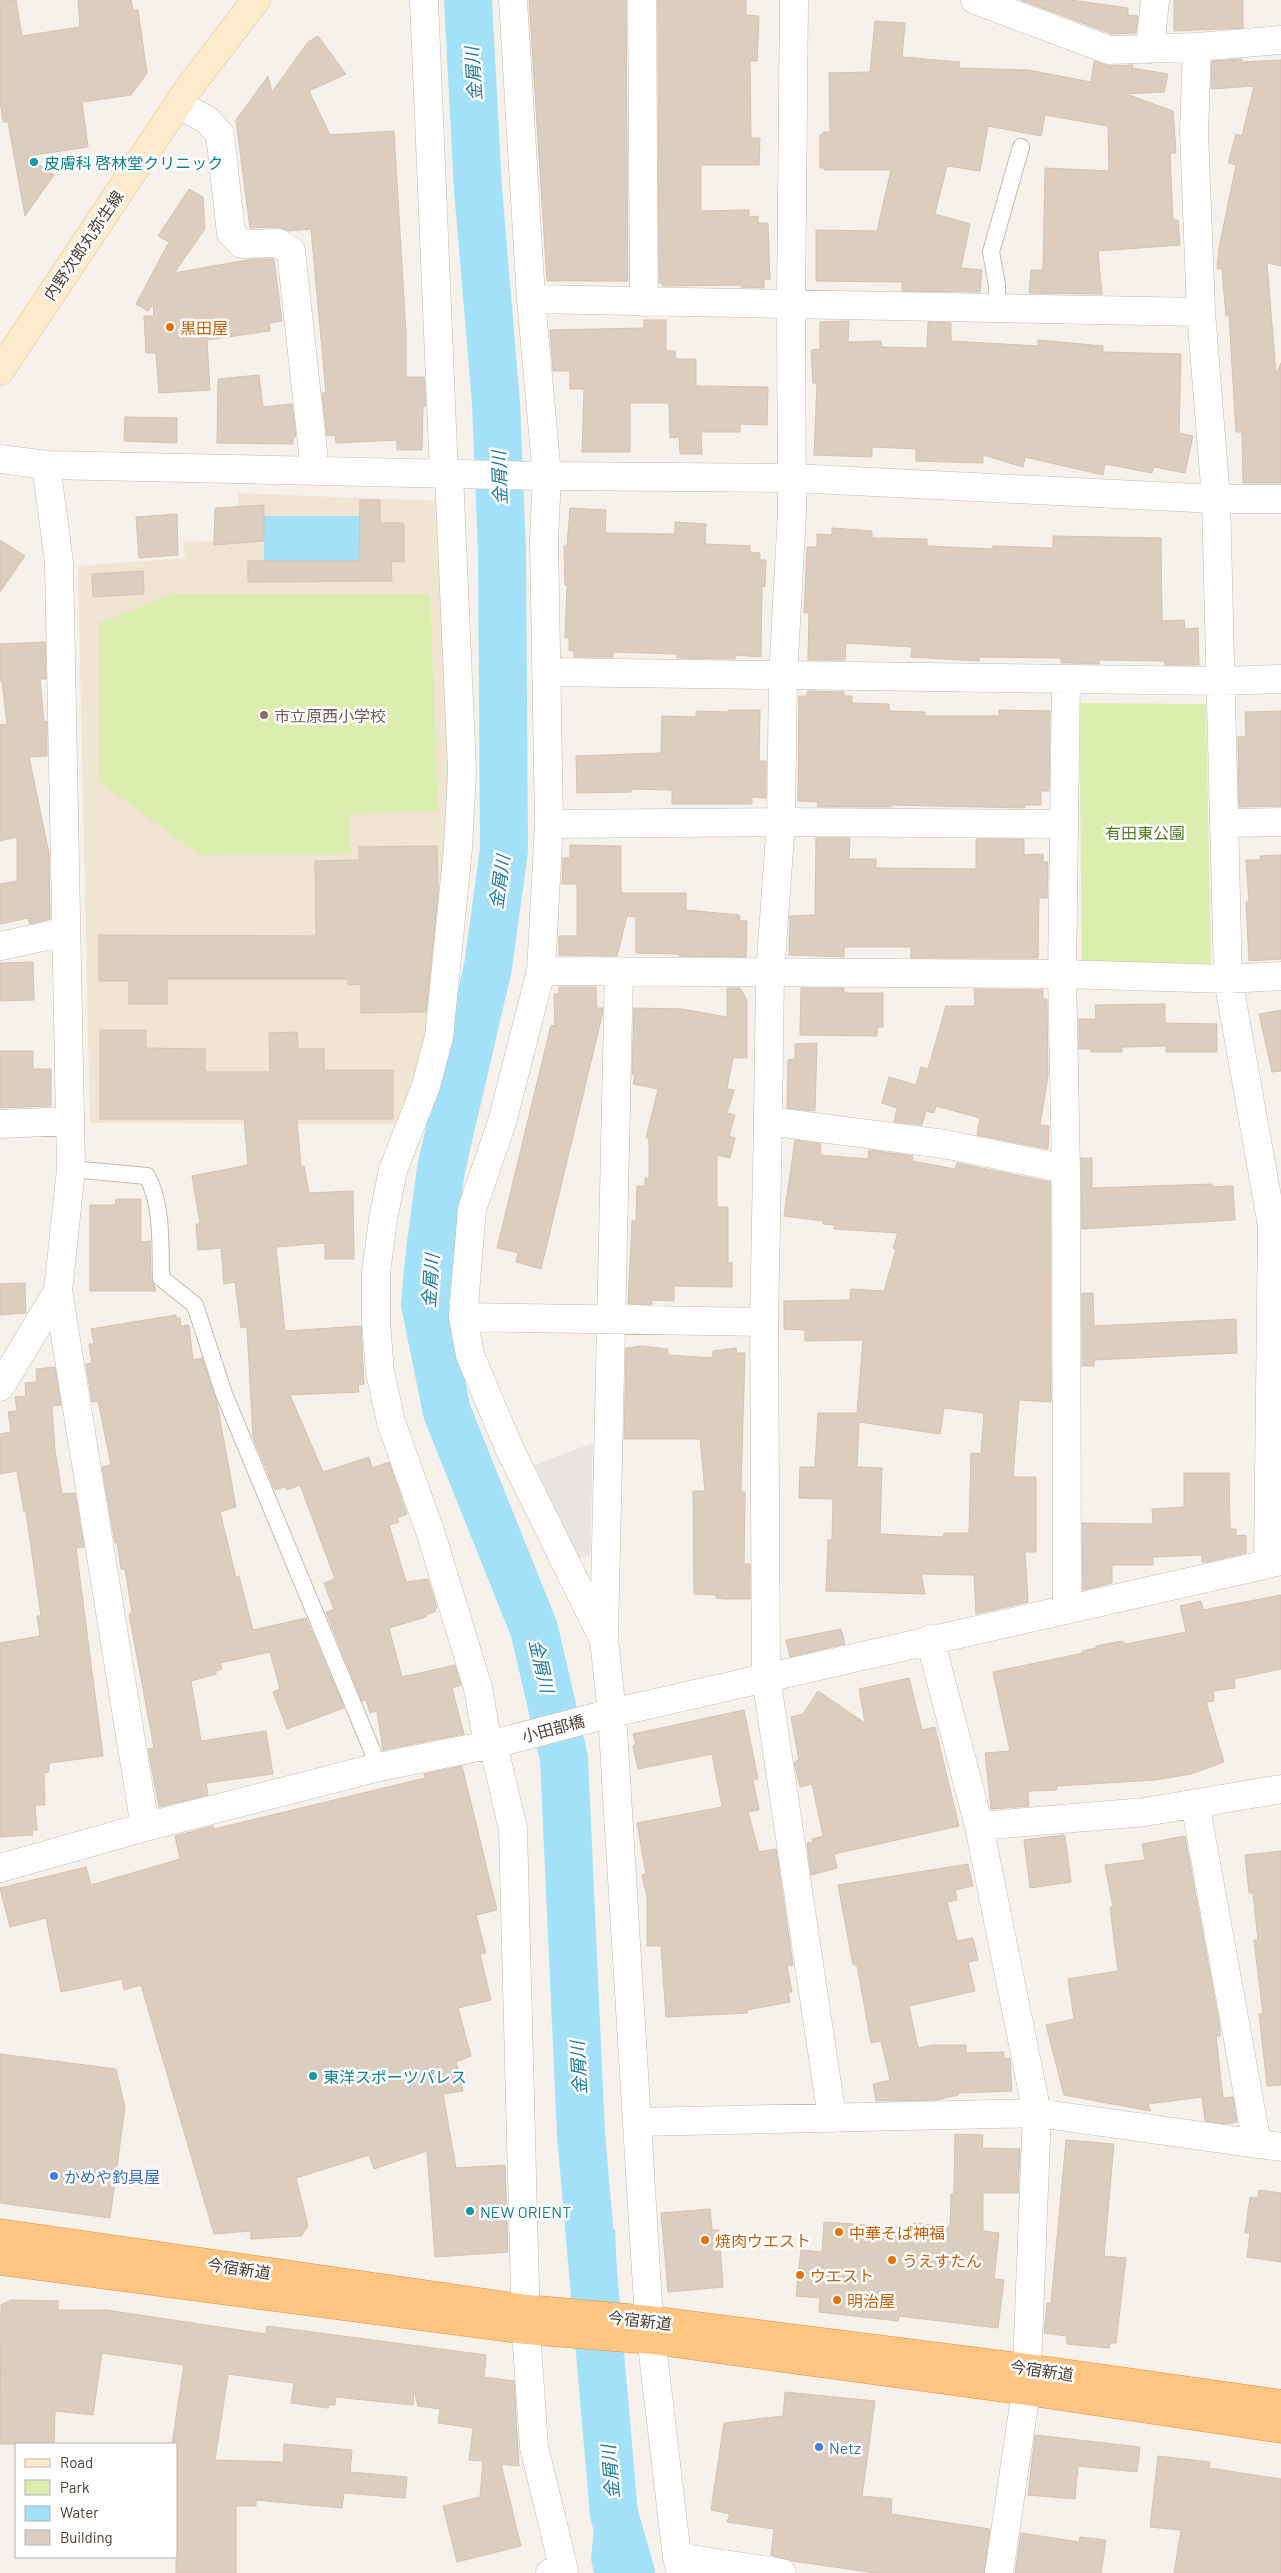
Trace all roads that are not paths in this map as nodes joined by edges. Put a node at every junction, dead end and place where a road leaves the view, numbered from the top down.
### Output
1 (256, 0) edge
2 (424, 0) edge
3 (512, 0) edge
4 (642, 0) edge
5 (794, 0) edge
6 (975, 0) edge
7 (1155, 0) edge
8 (1281, 40) edge
9 (1196, 47) junction
10 (1150, 49) junction
11 (178, 104) junction
12 (1021, 147) dead end
13 (531, 299) junction
14 (644, 302) junction
15 (791, 305) junction
16 (997, 308) junction
17 (1201, 312) junction
18 (0, 370) edge
19 (0, 459) edge
20 (46, 465) junction
21 (312, 470) junction
22 (446, 474) junction
23 (547, 476) junction
24 (793, 478) junction
25 (1216, 499) junction
26 (1281, 499) edge
27 (547, 672) junction
28 (783, 677) junction
29 (1066, 679) junction
30 (1281, 679) edge
31 (1222, 681) junction
32 (781, 822) junction
33 (1281, 822) edge
34 (549, 824) junction
35 (1064, 824) junction
36 (1225, 824) junction
37 (65, 932) junction
38 (0, 946) edge
39 (542, 971) junction
40 (619, 972) junction
41 (770, 973) junction
42 (1062, 974) junction
43 (1281, 976) edge
44 (1228, 979) junction
45 (69, 1121) junction
46 (768, 1121) junction
47 (0, 1124) edge
48 (71, 1169) junction
49 (1066, 1169) junction
50 (1276, 1234) edge
51 (58, 1291) junction
52 (463, 1317) junction
53 (610, 1320) junction
54 (764, 1322) junction
55 (0, 1386) edge
56 (1274, 1563) edge
57 (1068, 1609) junction
58 (930, 1639) junction
59 (604, 1640) junction
60 (766, 1677) junction
61 (612, 1712) junction
62 (490, 1744) junction
63 (379, 1767) junction
64 (1281, 1789) edge
65 (1195, 1803) junction
66 (980, 1826) junction
67 (145, 1827) junction
68 (0, 1868) edge
69 (1037, 2113) junction
70 (832, 2118) junction
71 (637, 2122) junction
72 (1269, 2146) edge
73 (0, 2233) edge
74 (0, 2261) edge
75 (526, 2320) junction
76 (649, 2334) junction
77 (1026, 2380) junction
78 (1281, 2404) edge
79 (1281, 2429) edge
80 (679, 2565) edge
81 (559, 2572) edge
82 (782, 2573) edge
83 (999, 2573) edge

1 - 11 main road, 内野次郎丸弥生線
2 - 22 street
3 - 13 street
4 - 14 street
5 - 15 street
6 - 10 street
7 - 10 street
8 - 9 street
9 - 10 street
9 - 17 street
11 - 18 main road, 内野次郎丸弥生線
11 - 21 street
12 - 16 lane
13 - 14 street
13 - 23 street
14 - 15 street
15 - 16 street
15 - 24 street
16 - 17 street
17 - 25 street
19 - 20 street
20 - 21 street
20 - 37 street
21 - 22 street
22 - 23 street
22 - 62 street
23 - 24 street
23 - 27 street
24 - 25 street
24 - 28 street
25 - 26 street
25 - 31 street
27 - 28 street
27 - 34 street
28 - 29 street
28 - 32 street
29 - 31 street
29 - 35 street
30 - 31 street
31 - 36 street
32 - 34 street
32 - 35 street
32 - 41 street
33 - 36 street
34 - 39 street
35 - 42 street
36 - 44 street
37 - 38 street
37 - 45 street
39 - 40 street
39 - 52 street
40 - 41 street
40 - 53 street
41 - 42 street
41 - 46 street
42 - 44 street
42 - 49 street
43 - 44 street
44 - 50 street
45 - 47 street
45 - 48 street
46 - 49 street
46 - 54 street
48 - 51 street
48 - 63 lane
49 - 57 street
50 - 56 street
51 - 55 street
51 - 67 street
52 - 53 street
52 - 59 street
53 - 54 street
53 - 59 street
54 - 60 street
56 - 57 street, 小田部橋
57 - 58 street, 小田部橋
58 - 60 street, 小田部橋
58 - 66 street
59 - 61 street
60 - 61 street, 小田部橋
60 - 70 street
61 - 62 street, 小田部橋
61 - 71 street
62 - 63 street, 小田部橋
62 - 75 street
63 - 67 street, 小田部橋
64 - 65 street
65 - 66 street
65 - 72 street
66 - 69 street
67 - 68 street, 小田部橋
69 - 70 street
69 - 72 street
69 - 77 street
70 - 71 street
71 - 76 street
73 - 75 highway, 今宿新道
74 - 75 highway, 今宿新道
75 - 76 highway, 今宿新道
75 - 81 street
76 - 77 highway, 今宿新道
76 - 80 street
77 - 78 highway, 今宿新道
77 - 79 highway, 今宿新道
77 - 83 street
80 - 82 street

